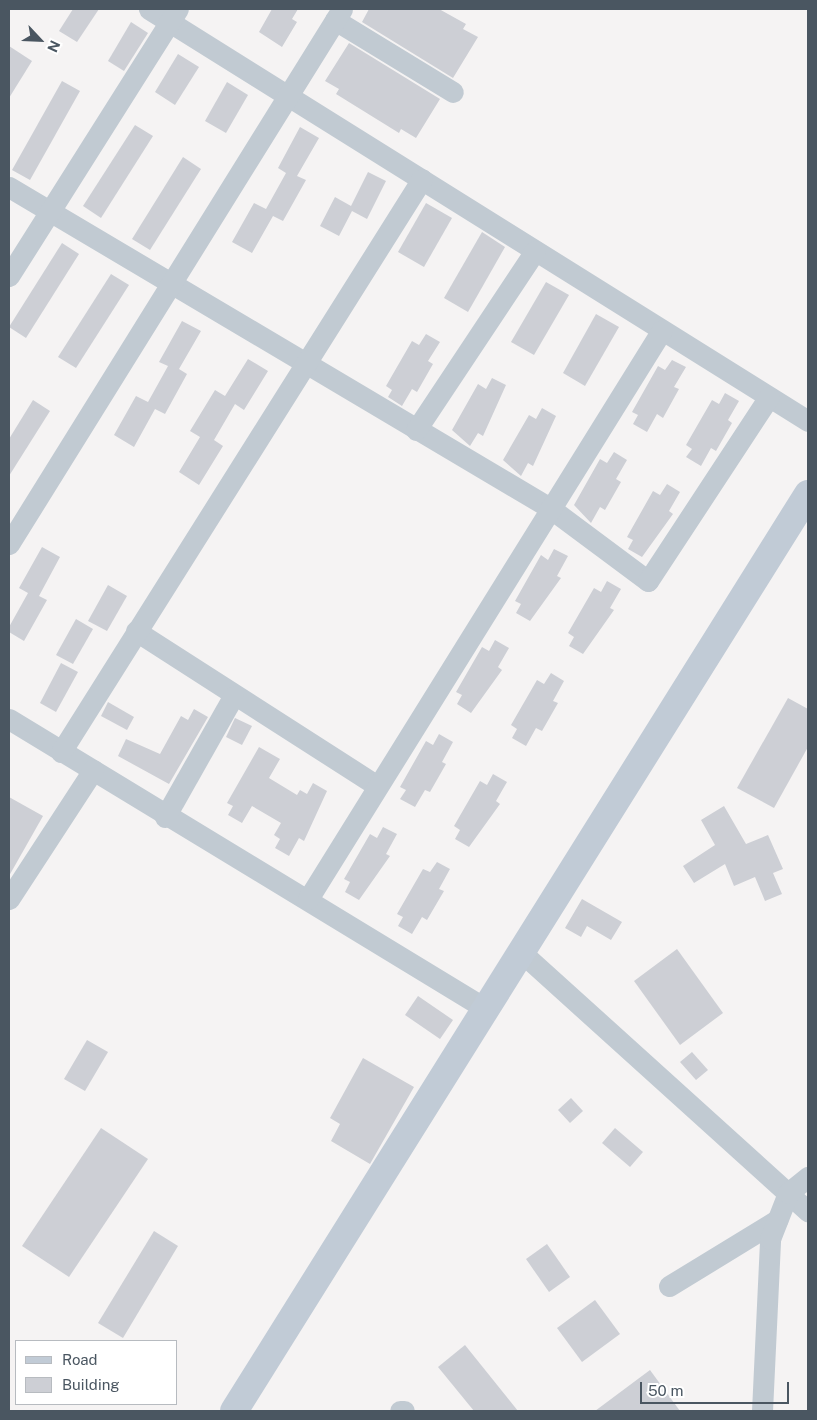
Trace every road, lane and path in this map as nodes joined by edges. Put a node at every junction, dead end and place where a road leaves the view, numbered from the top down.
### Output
1 (149, 9) edge
2 (338, 14) edge
3 (174, 15) edge
4 (453, 92) dead end
5 (288, 97) junction
6 (422, 179) junction
7 (9, 187) edge
8 (50, 212) junction
9 (535, 250) junction
10 (9, 276) edge
11 (170, 284) junction
12 (662, 330) junction
13 (305, 364) junction
14 (769, 397) junction
15 (808, 421) edge
16 (416, 430) junction
17 (808, 494) edge
18 (550, 508) junction
19 (10, 540) edge
20 (136, 631) junction
21 (234, 697) junction
22 (9, 719) edge
23 (61, 752) junction
24 (93, 770) junction
25 (376, 785) junction
26 (165, 816) junction
27 (9, 899) edge
28 (308, 899) junction
29 (520, 952) junction
30 (483, 1007) junction
31 (808, 1177) edge
32 (788, 1193) junction
33 (808, 1211) edge
34 (777, 1220) junction
35 (669, 1286) dead end
36 (234, 1411) edge
37 (400, 1411) edge
38 (404, 1411) edge
39 (762, 1411) edge

1 - 3 street
2 - 4 street
2 - 5 street
3 - 5 street
3 - 8 street
5 - 6 street
5 - 11 street
6 - 9 street
6 - 13 street
7 - 8 street
8 - 10 street
8 - 11 street
9 - 12 street
9 - 16 street
11 - 13 street
11 - 19 street
12 - 14 street
12 - 18 street
13 - 16 street
13 - 20 street
14 - 15 street
14 - 18 street
16 - 18 street
17 - 29 street
18 - 25 street
20 - 21 street
20 - 23 street
21 - 25 street
21 - 26 street
22 - 23 street
23 - 24 street
24 - 26 street
24 - 27 street
25 - 28 street
26 - 28 street
28 - 30 street
29 - 30 street
29 - 32 street
30 - 36 street
31 - 32 street
32 - 33 street
32 - 34 street
34 - 35 street
34 - 39 street
37 - 38 street

